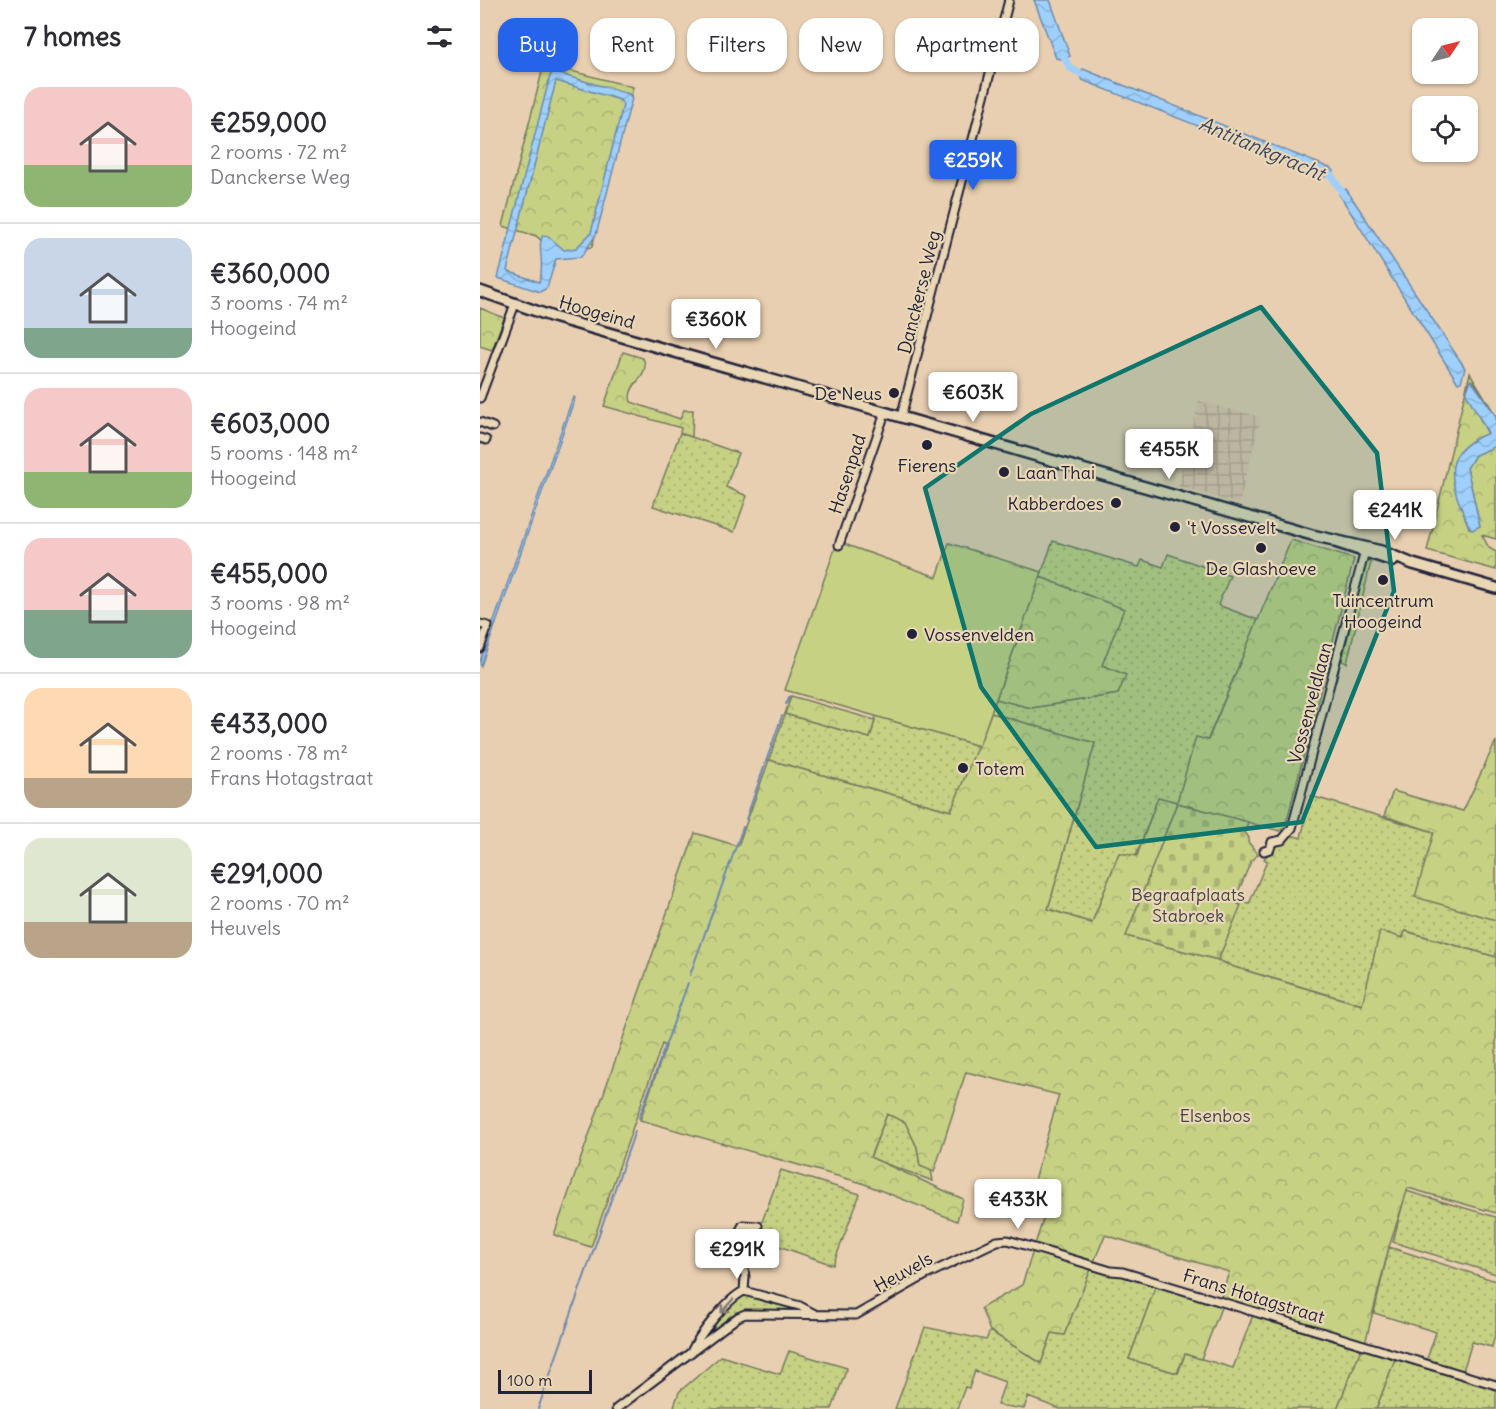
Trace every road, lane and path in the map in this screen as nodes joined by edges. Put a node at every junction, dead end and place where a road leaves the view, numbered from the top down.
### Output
1 (1008, 0) edge
2 (480, 291) edge
3 (514, 304) junction
4 (480, 398) edge
5 (885, 413) junction
6 (901, 417) junction
7 (480, 422) edge
8 (493, 426) dead end
9 (839, 545) dead end
10 (1365, 550) junction
11 (1496, 588) edge
12 (484, 625) edge
13 (480, 648) edge
14 (1264, 851) dead end
15 (758, 1226) dead end
16 (1001, 1240) joint
17 (744, 1291) junction
18 (817, 1315) junction
19 (691, 1352) junction
20 (1496, 1385) edge
21 (616, 1409) edge

1 - 6 street, Danckerse Weg
2 - 3 main road, Hoogeind
3 - 4 street
3 - 5 main road, Hoogeind
5 - 6 main road, Hoogeind
5 - 9 street, Hasenpad
6 - 10 main road, Hoogeind
7 - 8 street
10 - 11 main road, Hoogeind
10 - 14 street, Vossenveldlaan
12 - 13 street
15 - 17 street
16 - 18 street, Heuvels
16 - 20 street, Frans Hotagstraat
17 - 18 street, Heuvels
17 -> 19 street, Heuvels
18 - 19 street, Heuvels
19 - 21 street, Heuvels

